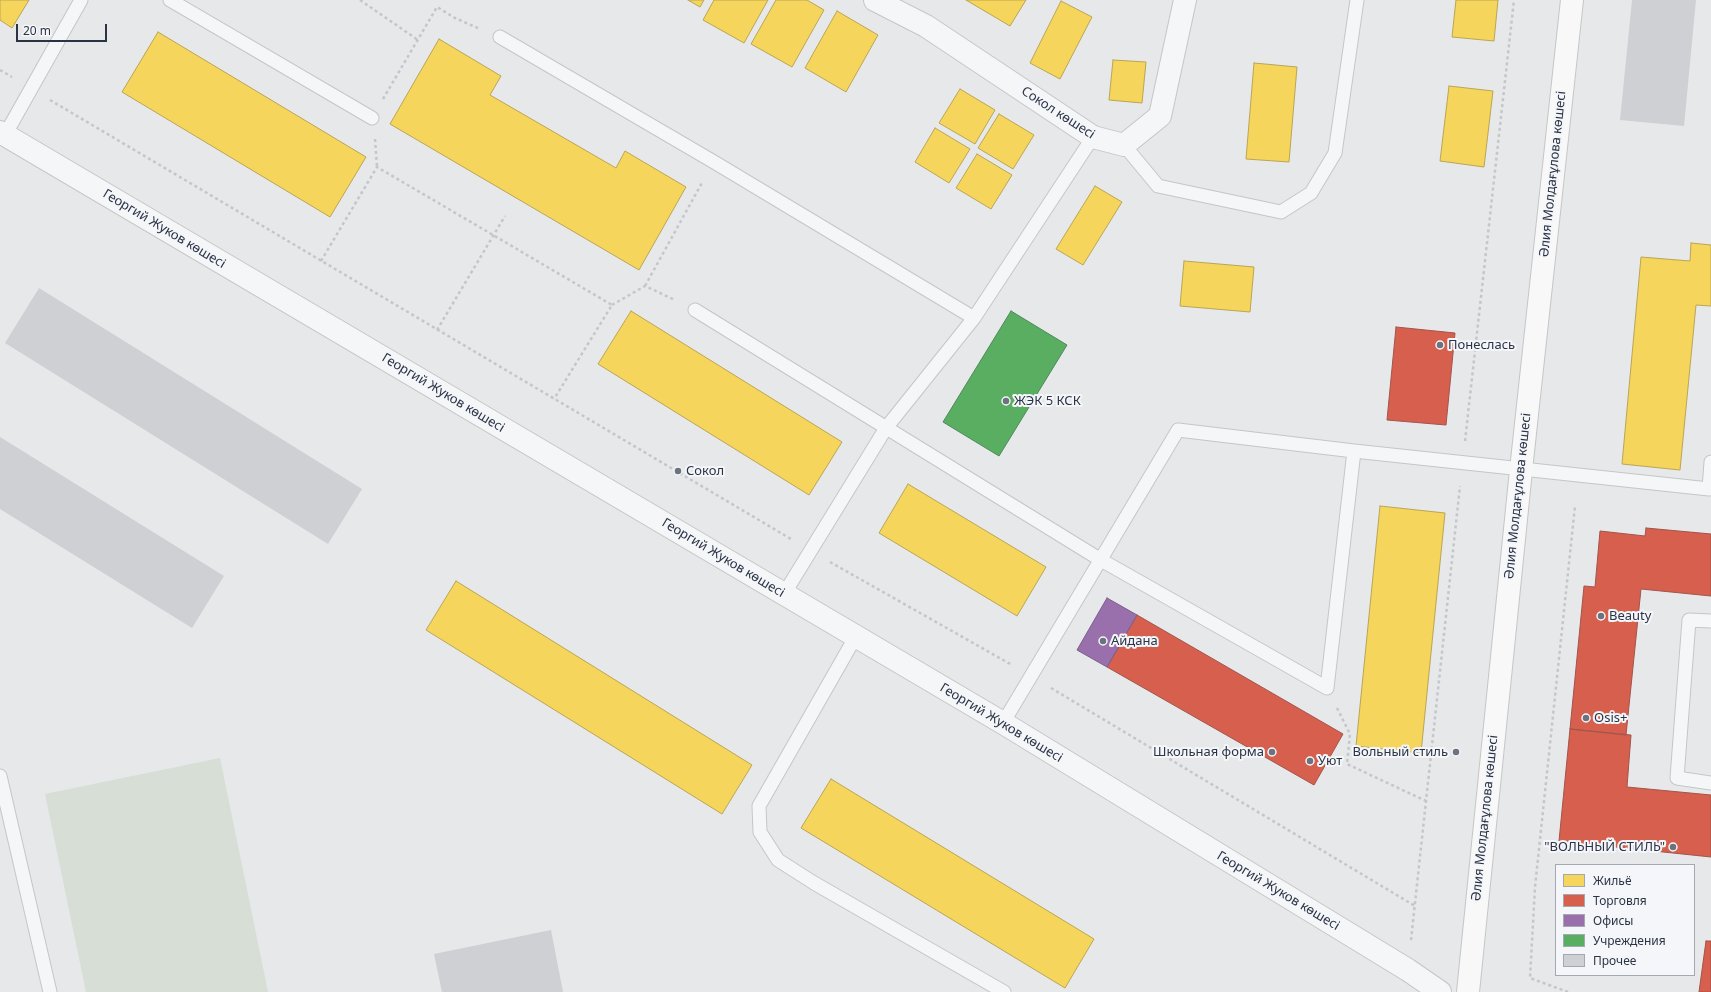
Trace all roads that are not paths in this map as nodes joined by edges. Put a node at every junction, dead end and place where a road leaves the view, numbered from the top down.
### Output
1 (81, 0) edge
2 (170, 0) edge
3 (875, 0) edge
4 (1184, 0) edge
5 (1357, 0) edge
6 (1572, 0) edge
7 (500, 37) road end
8 (372, 118) road end
9 (2, 133) edge
10 (1093, 138) junction
11 (1124, 145) junction
12 (695, 310) road end
13 (974, 318) junction
14 (886, 428) junction
15 (1354, 451) junction
16 (1711, 462) edge
17 (1521, 470) junction
18 (1710, 489) edge
19 (1101, 560) junction
20 (784, 594) junction
21 (1711, 621) edge
22 (856, 636) junction
23 (1003, 723) junction
24 (0, 776) edge
25 (1711, 783) edge
26 (50, 992) edge
27 (1004, 992) edge
28 (1440, 992) edge
29 (1468, 992) edge

1 - 9 lane
2 - 8 lane
3 - 10 street, Сокол көшесі
4 - 11 street
5 - 11 lane
6 - 17 main road, Әлия Молдағұлова көшесі
7 - 13 lane
9 - 20 street, Георгий Жуков көшесі
10 - 11 street, Сокол көшесі
10 - 13 lane
12 - 14 lane
13 - 14 lane
14 - 19 lane
14 - 20 lane
15 - 17 lane
15 - 19 lane
15 - 19 lane
16 - 18 lane
17 - 18 lane
17 - 29 main road, Әлия Молдағұлова көшесі
19 - 23 lane
20 - 22 street, Георгий Жуков көшесі
21 - 25 lane
22 - 23 street, Георгий Жуков көшесі
22 - 27 lane
23 - 28 street, Георгий Жуков көшесі
24 - 26 lane

